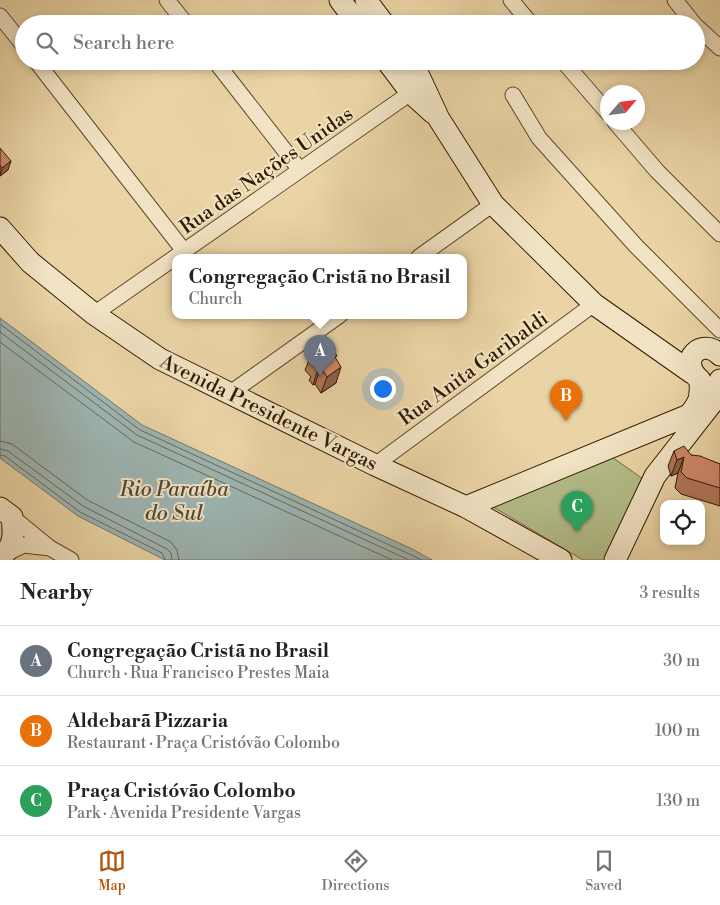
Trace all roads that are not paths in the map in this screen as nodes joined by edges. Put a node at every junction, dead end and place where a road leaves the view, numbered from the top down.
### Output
1 (167, 0) edge
2 (340, 0) edge
3 (366, 0) edge
4 (511, 0) edge
5 (674, 0) edge
6 (179, 15) edge
7 (351, 15) edge
8 (377, 15) edge
9 (524, 15) edge
10 (687, 15) edge
11 (0, 16) edge
12 (705, 34) edge
13 (15, 35) edge
14 (720, 48) edge
15 (43, 70) edge
16 (222, 70) edge
17 (397, 70) edge
18 (414, 70) edge
19 (571, 70) edge
20 (418, 89) junction
21 (513, 95) dead end
22 (600, 104) edge
23 (622, 130) edge
24 (300, 170) junction
25 (493, 204) junction
26 (0, 228) edge
27 (720, 234) edge
28 (184, 251) junction
29 (180, 254) edge
30 (423, 254) edge
31 (172, 259) edge
32 (594, 304) junction
33 (94, 314) junction
34 (334, 319) edge
35 (720, 330) edge
36 (648, 343) junction
37 (714, 351) edge
38 (710, 383) edge
39 (229, 394) junction
40 (375, 465) junction
41 (466, 507) junction
42 (6, 512) edge
43 (50, 548) junction
44 (2, 555) edge
45 (72, 560) edge
46 (561, 560) edge
47 (615, 560) edge

1 - 6 street
2 - 7 street
3 - 8 street
4 - 9 street
5 - 10 street
11 - 13 street
12 - 14 street
15 - 28 street
16 - 24 street
17 - 20 street
18 - 20 street
19 - 22 street
20 - 24 street, Rua das Nações Unidas
20 - 25 street
21 - 35 street
23 - 27 street
24 - 28 street, Rua das Nações Unidas
25 - 30 street
25 - 32 street
26 - 33 street, Avenida Presidente Vargas
28 - 29 street, Rua das Nações Unidas
31 - 33 street, Rua das Nações Unidas
32 - 36 street
32 - 40 street, Rua Anita Garibaldi
33 - 39 street, Avenida Presidente Vargas
34 - 39 street
36 - 37 street
36 - 38 street
37 - 38 street
38 - 41 street
38 - 47 street
39 - 40 street, Avenida Presidente Vargas
40 - 41 street, Avenida Presidente Vargas
41 - 46 street, Avenida Presidente Vargas
42 - 43 street
42 - 44 street
43 - 44 street
43 - 45 street

